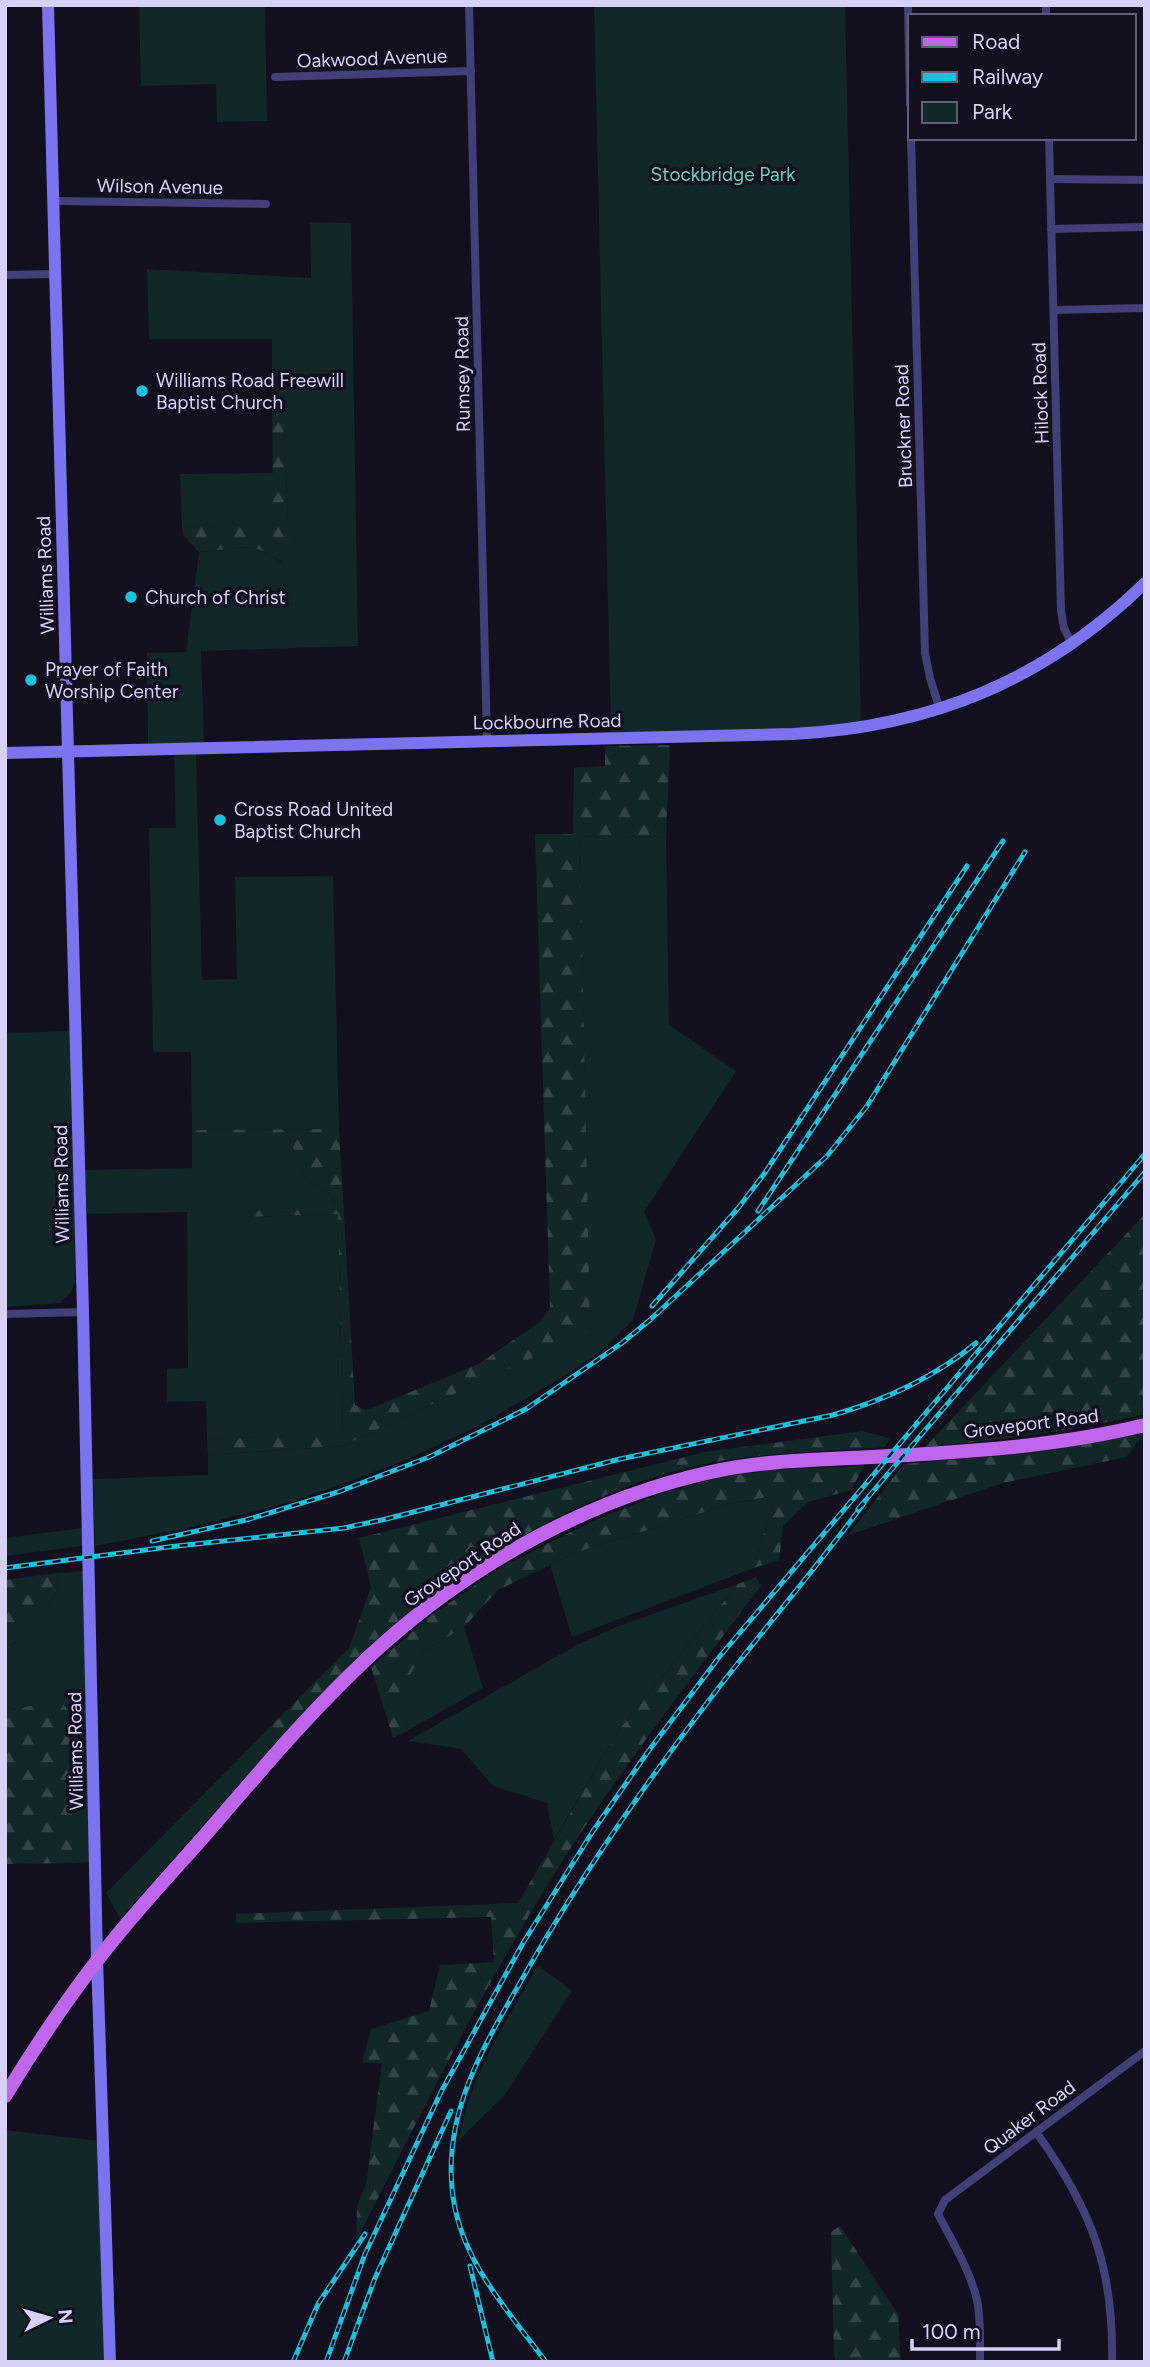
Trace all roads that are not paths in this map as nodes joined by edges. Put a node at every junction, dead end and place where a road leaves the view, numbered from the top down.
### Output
1 (48, 5) edge
2 (469, 5) edge
3 (471, 71) junction
4 (275, 77) dead end
5 (911, 140) edge
6 (1049, 140) edge
7 (1050, 179) junction
8 (1145, 180) edge
9 (54, 201) junction
10 (266, 204) dead end
11 (1145, 228) edge
12 (1051, 229) junction
13 (55, 274) junction
14 (5, 275) edge
15 (1145, 308) edge
16 (1054, 310) junction
17 (1145, 583) edge
18 (1072, 644) junction
19 (940, 710) junction
20 (487, 742) junction
21 (69, 751) junction
22 (5, 752) edge
23 (83, 1312) junction
24 (5, 1314) edge
25 (1145, 1425) edge
26 (97, 1959) junction
27 (1144, 2054) edge
28 (5, 2096) edge
29 (1036, 2132) junction
30 (110, 2362) edge
31 (980, 2362) edge
32 (1112, 2362) edge

1 - 9 main road, Williams Road
2 - 3 street, Rumsey Road
3 - 4 street, Oakwood Avenue
3 - 20 street, Rumsey Road
5 - 19 street, Bruckner Road
6 - 7 street, Hilock Road
7 - 8 street
7 - 12 street, Hilock Road
9 - 10 street, Wilson Avenue
9 - 13 main road, Williams Road
11 - 12 street
12 - 16 street, Hilock Road
13 - 14 street
13 - 21 main road, Williams Road
15 - 16 street
16 - 18 street, Hilock Road
17 - 18 main road, Lockbourne Road
18 - 19 main road, Lockbourne Road
19 - 20 main road, Lockbourne Road
20 - 21 main road, Lockbourne Road
21 - 22 main road, Lockbourne Road
21 - 23 main road, Williams Road
23 - 24 street
23 - 26 main road, Williams Road
25 - 26 main road, Groveport Road
26 - 28 main road, Groveport Road
26 - 30 main road, Williams Road
27 - 29 street, Quaker Road
29 - 31 street, Quaker Road
29 - 32 street

